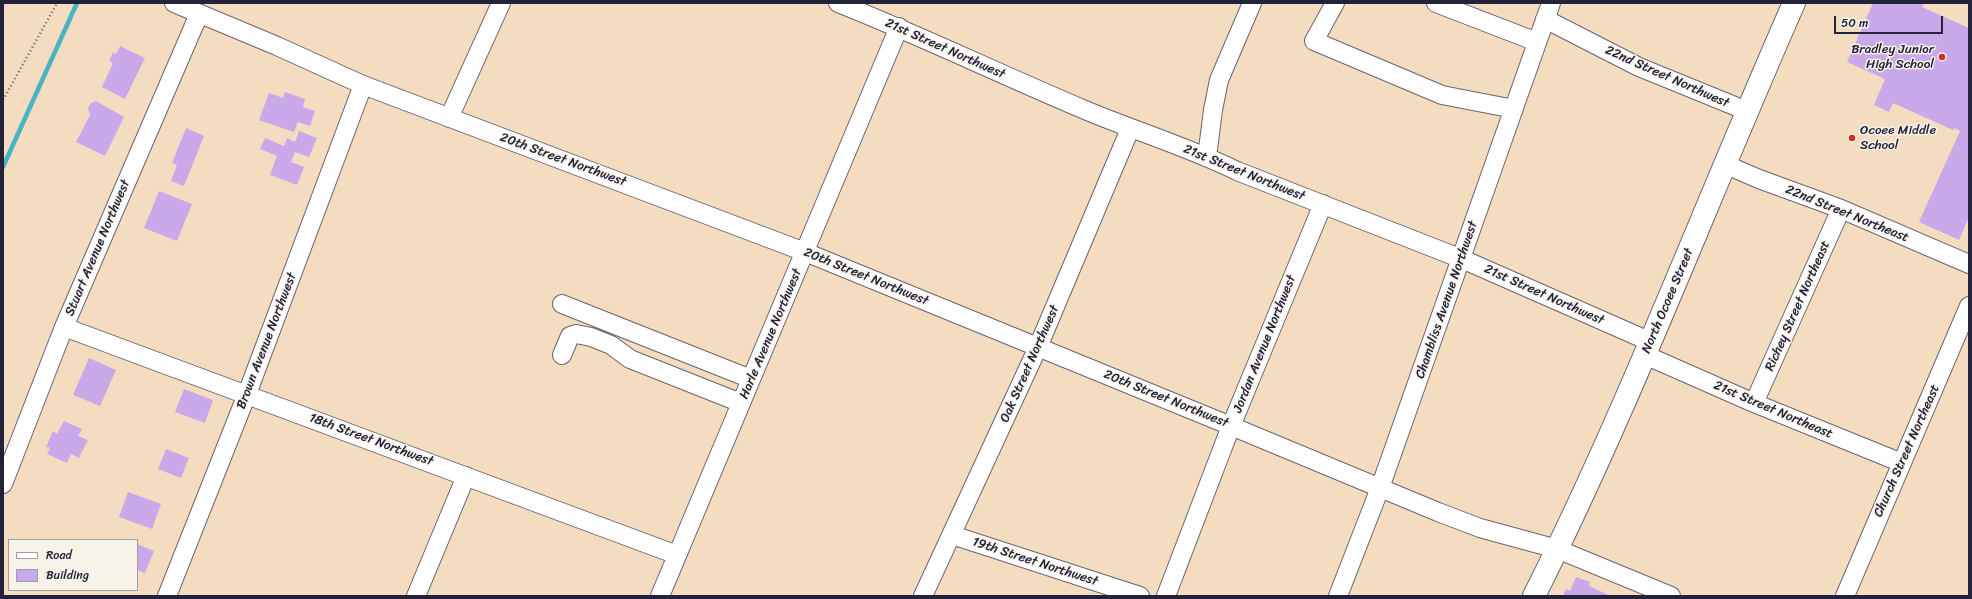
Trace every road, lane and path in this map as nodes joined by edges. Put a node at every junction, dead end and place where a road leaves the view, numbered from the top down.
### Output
1 (56, 3) edge
2 (174, 3) edge
3 (501, 3) edge
4 (838, 3) edge
5 (1252, 3) edge
6 (1335, 3) edge
7 (1436, 3) edge
8 (1794, 3) edge
9 (1548, 11) edge
10 (199, 14) junction
11 (899, 27) junction
12 (1537, 42) junction
13 (363, 85) junction
14 (3, 100) edge
15 (1514, 109) junction
16 (1746, 111) junction
17 (448, 118) junction
18 (1130, 129) junction
19 (1207, 156) junction
20 (1724, 164) junction
21 (1323, 204) junction
22 (1841, 209) junction
23 (805, 252) junction
24 (1462, 259) junction
25 (1969, 264) edge
26 (562, 304) dead end
27 (1969, 306) edge
28 (64, 327) junction
29 (1038, 347) junction
30 (1648, 349) junction
31 (562, 355) dead end
32 (751, 379) junction
33 (247, 394) junction
34 (741, 403) junction
35 (1754, 403) junction
36 (1231, 426) junction
37 (1902, 463) junction
38 (466, 476) junction
39 (3, 484) edge
40 (1380, 488) junction
41 (952, 535) junction
42 (1557, 549) junction
43 (677, 555) junction
44 (167, 596) edge
45 (416, 596) edge
46 (660, 596) edge
47 (923, 596) edge
48 (1140, 596) edge
49 (1166, 596) edge
50 (1338, 596) edge
51 (1534, 596) edge
52 (1671, 596) edge
53 (1845, 596) edge

1 - 14 path
2 - 10 street, 20th Street Northwest
3 - 17 street
4 - 11 street, 21st Street Northwest
5 - 19 street
6 - 15 street
7 - 12 street
8 - 16 main road, North Ocoee Street
9 - 12 street, Chambliss Avenue Northwest
9 - 16 street, 22nd Street Northwest
10 - 13 street, 20th Street Northwest
10 - 28 street, Stuart Avenue Northwest
11 - 18 street, 21st Street Northwest
11 - 23 street, Harle Avenue Northwest
12 - 15 street, Chambliss Avenue Northwest
13 - 17 street, 20th Street Northwest
13 - 33 street, Brown Avenue Northwest
15 - 24 street, Chambliss Avenue Northwest
16 - 20 main road, North Ocoee Street
17 - 23 street, 20th Street Northwest
18 - 19 street, 21st Street Northwest
18 - 29 street, Oak Street Northwest
19 - 21 street, 21st Street Northwest
20 - 22 street, 22nd Street Northeast
20 - 30 main road, North Ocoee Street
21 - 24 street, 21st Street Northwest
21 - 36 street, Jordan Avenue Northwest
22 - 25 street, 22nd Street Northeast
22 - 35 street, Richey Street Northeast
23 - 29 street, 20th Street Northwest
23 - 32 street, Harle Avenue Northwest
24 - 30 street, 21st Street Northwest
24 - 40 street, Chambliss Avenue Northwest
26 - 32 street
27 - 37 street, Church Street Northeast
28 - 33 street, 18th Street Northwest
28 - 39 street, Stuart Avenue Northwest
29 - 36 street, 20th Street Northwest
29 - 41 street, Oak Street Northwest
30 - 35 street, 21st Street Northeast
30 - 42 main road, North Ocoee Street
31 - 34 street
32 - 34 street, Harle Avenue Northwest
33 - 38 street, 18th Street Northwest
33 - 44 street, Brown Avenue Northwest
34 - 43 street, Harle Avenue Northwest
35 - 37 street, 21st Street Northeast
36 - 40 street, 20th Street Northwest
36 - 49 street, Jordan Avenue Northwest
37 - 53 street, Church Street Northeast
38 - 43 street, 18th Street Northwest
38 - 45 street
40 - 42 street, 20th Street Northwest
40 - 50 street, Chambliss Avenue Northwest
41 - 47 street, Oak Street Northwest
41 - 48 street, 19th Street Northwest
42 - 51 main road, North Ocoee Street
42 - 52 street, 20th Street Northwest
43 - 46 street, Harle Avenue Northwest

